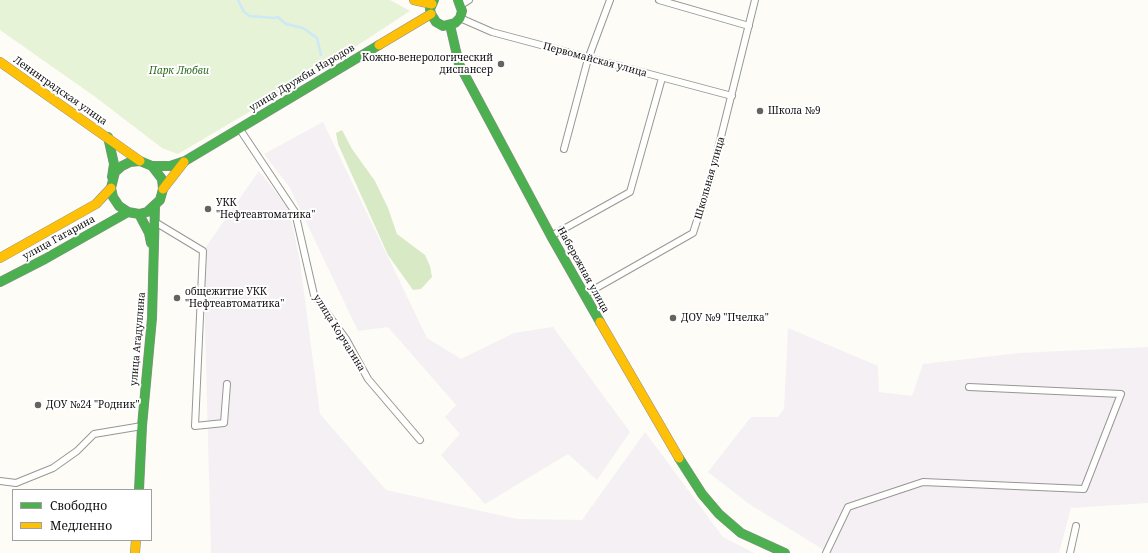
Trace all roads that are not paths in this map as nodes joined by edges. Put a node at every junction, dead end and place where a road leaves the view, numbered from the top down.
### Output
1 (414, 0) edge
2 (610, 0) edge
3 (659, 0) edge
4 (755, 0) edge
5 (433, 2) edge
6 (463, 2) edge
7 (431, 14) junction
8 (460, 18) junction
9 (450, 26) junction
10 (749, 26) junction
11 (588, 59) junction
12 (0, 62) edge
13 (662, 78) junction
14 (732, 96) junction
15 (239, 128) junction
16 (108, 137) junction
17 (564, 148) dead end
18 (140, 161) junction
19 (185, 161) junction
20 (152, 166) junction
21 (111, 183) junction
22 (164, 189) junction
23 (155, 206) junction
24 (128, 212) junction
25 (139, 214) junction
26 (155, 222) junction
27 (552, 236) junction
28 (0, 258) edge
29 (155, 262) junction
30 (0, 282) edge
31 (584, 295) junction
32 (227, 384) dead end
33 (969, 387) dead end
34 (142, 426) junction
35 (420, 440) dead end
36 (0, 481) edge
37 (138, 489) edge
38 (1076, 526) dead end
39 (136, 541) edge
40 (135, 553) edge
41 (785, 553) edge
42 (826, 553) edge
43 (1070, 553) edge

1 - 5 main road
2 - 11 street
3 - 10 street
4 - 10 street, Школьная улица
5 - 7 main road
6 - 8 main road
7 - 9 main road
7 - 15 main road, улица Дружбы Народов
8 - 9 main road
8 - 11 street, Первомайская улица
9 - 27 main road, Набережная улица
10 - 14 street, Школьная улица
11 - 13 street, Первомайская улица
11 - 17 street
12 - 16 main road, Ленинградская улица
13 - 14 street, Первомайская улица
13 - 27 street
14 - 31 street, Школьная улица
15 - 19 main road, улица Дружбы Народов
15 - 35 street, улица Корчагина
16 - 18 main road, Ленинградская улица
16 - 21 main road
18 - 20 main road
18 - 21 main road
19 - 20 main road
19 - 22 main road
20 - 22 main road
21 - 24 main road
21 - 28 main road, улица Гагарина
22 - 23 main road
23 - 25 main road
23 - 26 main road
24 - 25 main road
24 - 30 main road, улица Гагарина
25 - 29 main road
26 - 29 main road
26 - 32 street
27 - 31 main road, Набережная улица
29 - 34 main road, улица Агадуллина
31 - 41 main road, Набережная улица
33 - 42 street
34 - 36 street
34 - 37 main road, улица Агадуллина
38 - 43 street
39 - 40 main road

